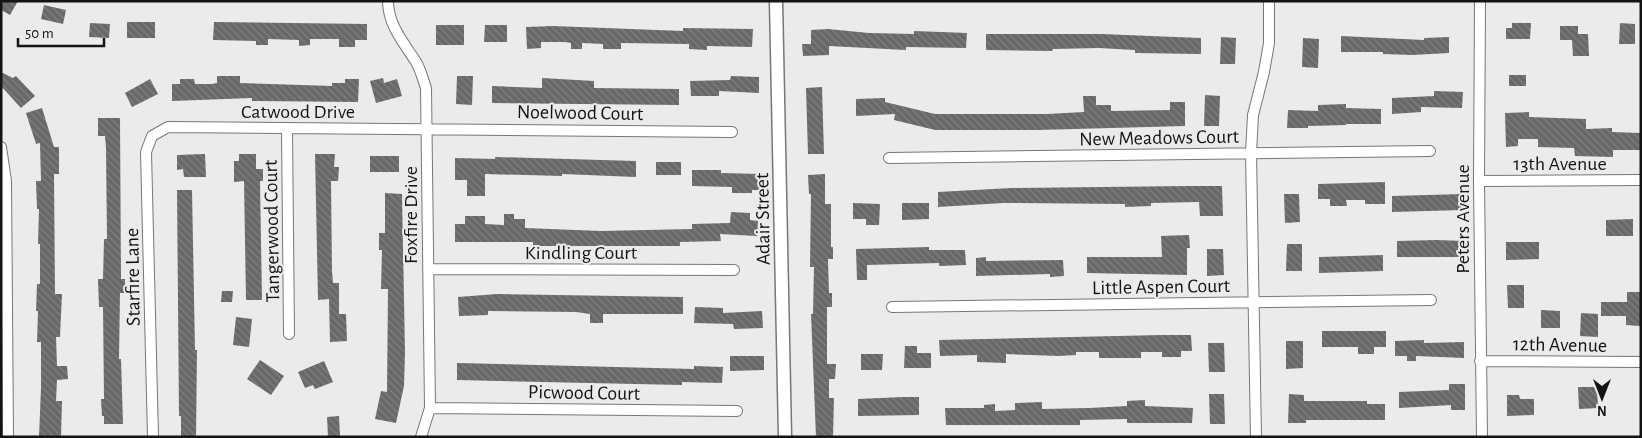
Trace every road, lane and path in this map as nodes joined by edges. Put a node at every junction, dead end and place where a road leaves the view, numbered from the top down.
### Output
1 (388, 1) edge
2 (776, 1) edge
3 (1269, 1) edge
4 (1480, 1) edge
5 (168, 127) joint
6 (428, 128) junction
7 (287, 129) junction
8 (732, 132) dead end
9 (1, 147) edge
10 (1430, 151) dead end
11 (1251, 153) junction
12 (889, 158) dead end
13 (1641, 180) edge
14 (1479, 181) junction
15 (428, 269) junction
16 (734, 270) dead end
17 (1431, 300) dead end
18 (1254, 302) junction
19 (892, 307) dead end
20 (289, 334) dead end
21 (1480, 361) junction
22 (1641, 362) edge
23 (430, 408) junction
24 (737, 411) dead end
25 (8, 437) edge
26 (153, 437) edge
27 (421, 437) edge
28 (785, 437) edge
29 (1256, 437) edge
30 (1482, 437) edge

1 - 6 street, Foxfire Drive
2 - 28 street, Adair Street
3 - 11 street
4 - 14 street, Peters Avenue
5 - 7 street, Catwood Drive
5 - 26 street, Starfire Lane
6 - 7 street, Catwood Drive
6 - 8 street, Noelwood Court
6 - 15 street, Foxfire Drive
7 - 20 street, Tangerwood Court
9 - 25 street
10 - 11 street, New Meadows Court
11 - 12 street, New Meadows Court
11 - 18 street
13 - 14 street, 13th Avenue
14 - 21 street, Peters Avenue
15 - 16 street, Kindling Court
15 - 23 street, Foxfire Drive
17 - 18 street, Little Aspen Court
18 - 19 street, Little Aspen Court
18 - 29 street
21 - 22 street, 12th Avenue
21 - 30 street, Peters Avenue
23 - 24 street, Picwood Court
23 - 27 street, Foxfire Drive

